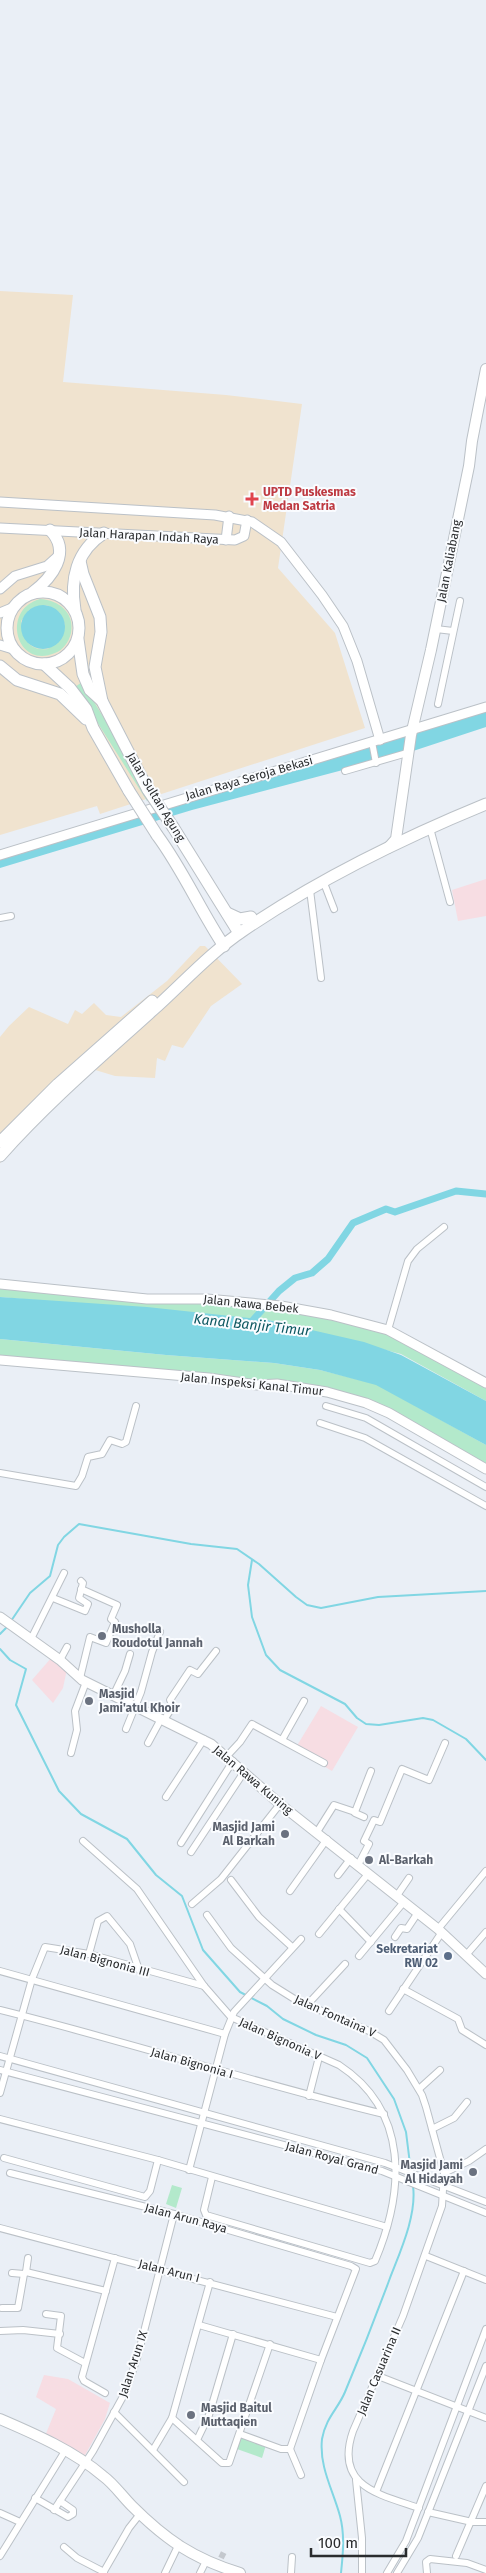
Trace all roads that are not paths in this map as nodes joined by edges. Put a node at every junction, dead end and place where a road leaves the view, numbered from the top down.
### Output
1 (486, 369) edge
2 (0, 502) edge
3 (228, 516) junction
4 (247, 520) junction
5 (0, 528) edge
6 (50, 530) junction
7 (104, 533) junction
8 (226, 540) junction
9 (60, 551) junction
10 (80, 561) junction
11 (0, 589) edge
12 (30, 594) junction
13 (460, 600) dead end
14 (12, 608) junction
15 (0, 612) edge
16 (76, 614) junction
17 (436, 629) junction
18 (452, 631) junction
19 (78, 635) junction
20 (0, 645) edge
21 (13, 649) junction
22 (44, 664) junction
23 (0, 666) edge
24 (102, 701) junction
25 (438, 704) dead end
26 (486, 707) edge
27 (94, 728) junction
28 (411, 733) junction
29 (375, 742) junction
30 (408, 753) junction
31 (376, 763) junction
32 (345, 771) dead end
33 (486, 797) edge
34 (486, 804) edge
35 (430, 828) junction
36 (396, 839) junction
37 (387, 849) junction
38 (0, 855) edge
39 (324, 883) junction
40 (310, 890) junction
41 (450, 902) dead end
42 (334, 909) dead end
43 (225, 912) junction
44 (11, 916) dead end
45 (251, 917) junction
46 (0, 918) edge
47 (209, 924) junction
48 (238, 931) junction
49 (222, 942) junction
50 (210, 950) junction
51 (321, 978) dead end
52 (0, 1142) edge
53 (0, 1156) edge
54 (444, 1227) dead end
55 (0, 1284) edge
56 (388, 1330) junction
57 (0, 1360) edge
58 (486, 1383) edge
59 (136, 1406) dead end
60 (326, 1406) dead end
61 (320, 1424) dead end
62 (486, 1468) edge
63 (0, 1473) edge
64 (486, 1487) edge
65 (486, 1506) edge
66 (64, 1573) dead end
67 (81, 1581) dead end
68 (81, 1590) junction
69 (53, 1598) junction
70 (0, 1617) edge
71 (160, 1632) dead end
72 (31, 1639) junction
73 (67, 1648) dead end
74 (216, 1651) dead end
75 (130, 1654) dead end
76 (60, 1660) junction
77 (83, 1680) junction
78 (113, 1696) junction
79 (304, 1701) dead end
80 (136, 1707) junction
81 (163, 1720) junction
82 (126, 1729) dead end
83 (204, 1739) junction
84 (282, 1740) junction
85 (148, 1743) dead end
86 (445, 1743) dead end
87 (71, 1753) dead end
88 (230, 1758) junction
89 (324, 1763) dead end
90 (371, 1770) dead end
91 (244, 1772) junction
92 (166, 1797) dead end
93 (280, 1804) junction
94 (355, 1812) junction
95 (364, 1817) dead end
96 (317, 1832) junction
97 (327, 1840) junction
98 (83, 1841) dead end
99 (181, 1843) dead end
100 (191, 1852) dead end
101 (354, 1862) junction
102 (486, 1871) edge
103 (368, 1874) junction
104 (338, 1875) dead end
105 (409, 1878) dead end
106 (231, 1880) dead end
107 (290, 1891) dead end
108 (399, 1900) junction
109 (192, 1904) dead end
110 (339, 1909) junction
111 (417, 1914) junction
112 (206, 1915) dead end
113 (440, 1931) junction
114 (486, 1932) edge
115 (319, 1934) dead end
116 (395, 1937) dead end
117 (301, 1939) dead end
118 (371, 1942) junction
119 (292, 1947) junction
120 (89, 1954) junction
121 (467, 1954) junction
122 (359, 1956) dead end
123 (345, 1964) dead end
124 (139, 1970) junction
125 (0, 1971) edge
126 (486, 1974) edge
127 (264, 1979) junction
128 (32, 1980) junction
129 (204, 1986) junction
130 (403, 1989) junction
131 (307, 2004) junction
132 (0, 2010) edge
133 (389, 2011) dead end
134 (21, 2015) junction
135 (231, 2017) junction
136 (225, 2034) junction
137 (486, 2044) edge
138 (0, 2056) edge
139 (319, 2057) junction
140 (10, 2058) junction
141 (440, 2070) dead end
142 (3, 2071) edge
143 (216, 2071) junction
144 (419, 2089) junction
145 (0, 2094) edge
146 (309, 2096) junction
147 (467, 2102) dead end
148 (205, 2113) junction
149 (384, 2114) junction
150 (0, 2119) edge
151 (203, 2123) junction
152 (432, 2129) junction
153 (486, 2149) edge
154 (4, 2158) dead end
155 (158, 2160) junction
156 (395, 2167) junction
157 (189, 2170) junction
158 (10, 2173) dead end
159 (444, 2173) junction
160 (398, 2176) junction
161 (212, 2177) junction
162 (441, 2186) junction
163 (440, 2195) junction
164 (486, 2202) edge
165 (486, 2213) edge
166 (174, 2214) junction
167 (387, 2227) junction
168 (0, 2228) edge
169 (426, 2256) junction
170 (28, 2258) dead end
171 (115, 2258) junction
172 (160, 2269) junction
173 (464, 2271) junction
174 (12, 2273) dead end
175 (25, 2273) junction
176 (486, 2280) edge
177 (210, 2282) junction
178 (106, 2291) junction
179 (2, 2308) dead end
180 (46, 2314) dead end
181 (337, 2317) junction
182 (198, 2325) junction
183 (486, 2329) edge
184 (0, 2331) edge
185 (60, 2334) junction
186 (233, 2334) junction
187 (270, 2344) junction
188 (321, 2360) junction
189 (85, 2363) junction
190 (486, 2366) edge
191 (378, 2376) junction
192 (416, 2390) junction
193 (105, 2393) dead end
194 (456, 2406) junction
195 (468, 2411) junction
196 (114, 2412) junction
197 (172, 2418) junction
198 (486, 2418) edge
199 (0, 2419) edge
200 (240, 2434) junction
201 (197, 2440) junction
202 (290, 2449) junction
203 (154, 2450) junction
204 (65, 2451) junction
205 (85, 2462) junction
206 (302, 2475) dead end
207 (356, 2480) junction
208 (184, 2482) dead end
209 (486, 2486) edge
210 (376, 2492) junction
211 (36, 2498) junction
212 (60, 2501) junction
213 (419, 2508) junction
214 (54, 2510) junction
215 (428, 2512) junction
216 (0, 2513) edge
217 (140, 2514) junction
218 (20, 2522) junction
219 (472, 2522) junction
220 (486, 2522) edge
221 (178, 2546) junction
222 (64, 2547) dead end
223 (0, 2556) edge
224 (456, 2556) dead end
225 (292, 2557) dead end
226 (206, 2562) junction
227 (486, 2570) edge
228 (104, 2573) edge
229 (165, 2573) edge
230 (200, 2573) edge
231 (240, 2573) edge
232 (291, 2573) edge
233 (362, 2573) edge
234 (387, 2573) edge
235 (397, 2573) edge
236 (427, 2573) edge

1 - 17 main road, Jalan Kaliabang
2 - 3 street, Jalan Harapan Indah Raya
3 - 4 street
3 - 8 street, Jalan Harapan Indah Raya
4 - 8 street
4 - 29 street
5 - 6 street, Jalan Harapan Indah Raya
6 - 7 street, Jalan Harapan Indah Raya
6 - 9 highway
7 - 8 street, Jalan Harapan Indah Raya
7 - 10 highway
9 - 11 street
9 - 12 highway
10 - 16 highway
10 - 24 highway
12 - 14 highway
12 - 16 highway
13 - 18 street
14 - 15 street
14 - 21 highway
16 - 19 highway
17 - 18 street
17 - 28 main road, Jalan Kaliabang
18 - 25 street
19 - 22 highway
19 - 24 highway, Jalan Sultan Agung
20 - 21 street
21 - 22 highway
22 - 27 highway, Jalan Sultan Agung
23 - 27 highway
24 - 43 highway, Jalan Sultan Agung, bridge
26 - 28 street, Jalan Raya Seroja Bekasi
27 - 47 highway, Jalan Sultan Agung, bridge
28 - 29 street, Jalan Raya Seroja Bekasi
28 - 30 main road, Jalan Kaliabang
29 - 31 street
29 - 38 street, Jalan Raya Seroja Bekasi
30 - 31 street
30 - 36 main road, Jalan Kaliabang
31 - 32 street
33 - 36 highway
34 - 35 highway
35 - 37 highway
35 - 41 street
36 - 37 main road
36 - 45 highway
37 - 39 highway
39 - 40 highway
39 - 42 street
40 - 48 highway
40 - 51 street
43 - 45 highway
43 - 48 highway, Jalan Sultan Agung
44 - 46 street
45 - 48 highway
47 - 49 highway, Jalan Sultan Agung
47 - 50 highway
48 - 49 highway
49 - 50 highway
49 - 53 highway
50 - 52 highway
54 - 56 street
55 - 56 street, Jalan Rawa Bebek
56 - 58 street, Jalan Rawa Bebek
57 - 62 street, Jalan Inspeksi Kanal Timur
59 - 63 street
60 - 64 street
61 - 65 street
66 - 69 street
67 - 68 street
68 - 69 street
68 - 77 street
69 - 72 street
70 - 72 street, Jalan Rawa Kuning
71 - 80 street
72 - 76 street, Jalan Rawa Kuning
73 - 76 street
74 - 81 street
75 - 78 street
76 - 77 street, Jalan Rawa Kuning
77 - 78 street, Jalan Rawa Kuning
77 - 87 street
78 - 80 street, Jalan Rawa Kuning
79 - 84 street
80 - 81 street, Jalan Rawa Kuning
80 - 82 street
81 - 83 street, Jalan Rawa Kuning
81 - 85 street
83 - 88 street, Jalan Rawa Kuning
83 - 92 street
84 - 88 street
84 - 89 street
86 - 101 street
88 - 91 street, Jalan Rawa Kuning
88 - 99 street
90 - 94 street
91 - 93 street, Jalan Rawa Kuning
91 - 100 street
93 - 96 street, Jalan Rawa Kuning
93 - 109 street
94 - 95 street
94 - 96 street
96 - 97 street, Jalan Rawa Kuning
97 - 101 street, Jalan Rawa Kuning
97 - 107 street
98 - 129 street, Jalan Bignonia V
101 - 103 street, Jalan Rawa Kuning
101 - 104 street
102 - 113 street
103 - 108 street, Jalan Rawa Kuning
103 - 110 street
105 - 108 street
106 - 119 street
108 - 111 street, Jalan Rawa Kuning
108 - 118 street
110 - 115 street
110 - 118 street
111 - 113 street, Jalan Rawa Kuning
111 - 116 street
112 - 127 street, Jalan Fontaina V
113 - 121 street, Jalan Rawa Kuning
113 - 130 street
114 - 121 street
117 - 119 street
118 - 122 street
119 - 127 street
120 - 124 street, Jalan Bignonia III
120 - 124 street
120 - 128 street, Jalan Bignonia III
121 - 126 street, Jalan Rawa Kuning
123 - 131 street
124 - 129 street, Jalan Bignonia III
125 - 128 street
127 - 131 street, Jalan Fontaina V
127 - 135 street
128 - 134 street, Jalan Bignonia III
128 - 136 street
129 - 135 street, Jalan Bignonia V
130 - 133 street
130 - 137 street
131 - 144 street, Jalan Fontaina V
132 - 134 street, Jalan Bignonia I
134 - 140 street, Jalan Bignonia III
134 - 143 street, Jalan Bignonia I
135 - 136 street
135 - 139 street, Jalan Bignonia V
136 - 143 street
138 - 140 street, Jalan Royal Grand
139 - 146 street
139 - 149 street, Jalan Bignonia V
140 - 142 street, Jalan Bignonia III
140 - 148 street, Jalan Royal Grand
141 - 144 street
142 - 145 street, Jalan Bignonia III
142 - 151 street, Jalan Royal Grand
143 - 146 street, Jalan Bignonia I
143 - 148 street
144 - 152 street, Jalan Fontaina V
146 - 149 street, Jalan Bignonia I
147 - 152 street
148 - 151 street
148 - 156 street, Jalan Royal Grand
149 - 156 street, Jalan Bignonia V
150 - 155 street
151 - 157 street
151 - 160 street, Jalan Royal Grand
152 - 159 street, Jalan Fontaina V
153 - 159 street
154 - 155 street
155 - 157 street
156 - 160 street, Jalan Bignonia V
156 - 162 street, Jalan Royal Grand
157 - 161 street
158 - 166 street, Jalan Arun Raya
159 - 162 street, Jalan Fontaina V
160 - 163 street, Jalan Royal Grand
160 - 167 street, Jalan Bignonia V
161 - 167 street
161 - 167 street, Jalan Bignonia V
162 - 163 street, Jalan Fontaina V
162 - 164 street, Jalan Royal Grand
163 - 165 street, Jalan Royal Grand
163 - 169 street, Jalan Casuarina II
166 - 172 street, Jalan Arun IX
166 - 181 street, Jalan Arun Raya
168 - 171 street, Jalan Arun I
169 - 173 street
169 - 191 street, Jalan Casuarina II
170 - 175 street
171 - 172 street, Jalan Arun I
171 - 178 street
172 - 177 street, Jalan Arun I
172 - 196 street, Jalan Arun IX
173 - 176 street
173 - 192 street
174 - 175 street
175 - 178 street
175 - 179 street
177 - 181 street, Jalan Arun I
177 - 182 street
178 - 189 street
180 - 185 street
181 - 188 street
182 - 186 street
182 - 197 street
183 - 194 street
184 - 185 street
185 - 189 street
186 - 187 street
186 - 201 street
187 - 188 street
187 - 200 street
188 - 202 street
189 - 193 street
190 - 195 street
191 - 192 street
191 - 207 street, Jalan Casuarina II
192 - 194 street
192 - 210 street
194 - 195 street
194 - 213 street
195 - 198 street
195 - 215 street
196 - 203 street
196 - 205 street, Jalan Arun IX
197 - 201 street
197 - 203 street
199 - 204 main road
200 - 201 street
200 - 202 street
202 - 206 street
203 - 208 street
204 - 205 main road
204 - 211 street
205 - 212 street, Jalan Arun IX
205 - 217 main road
207 - 210 street
207 - 233 street, Jalan Casuarina II
209 - 219 street
210 - 213 street
211 - 214 street
211 - 218 street
212 - 214 street, Jalan Arun IX
212 - 214 street
213 - 234 street
215 - 219 street
215 - 235 street
216 - 218 street
217 - 221 main road
217 - 228 street
218 - 223 street
219 - 220 street
219 - 224 street
221 - 226 main road
221 - 229 street
222 - 228 street
225 - 232 street
226 - 230 street
226 - 231 main road
227 - 236 street

